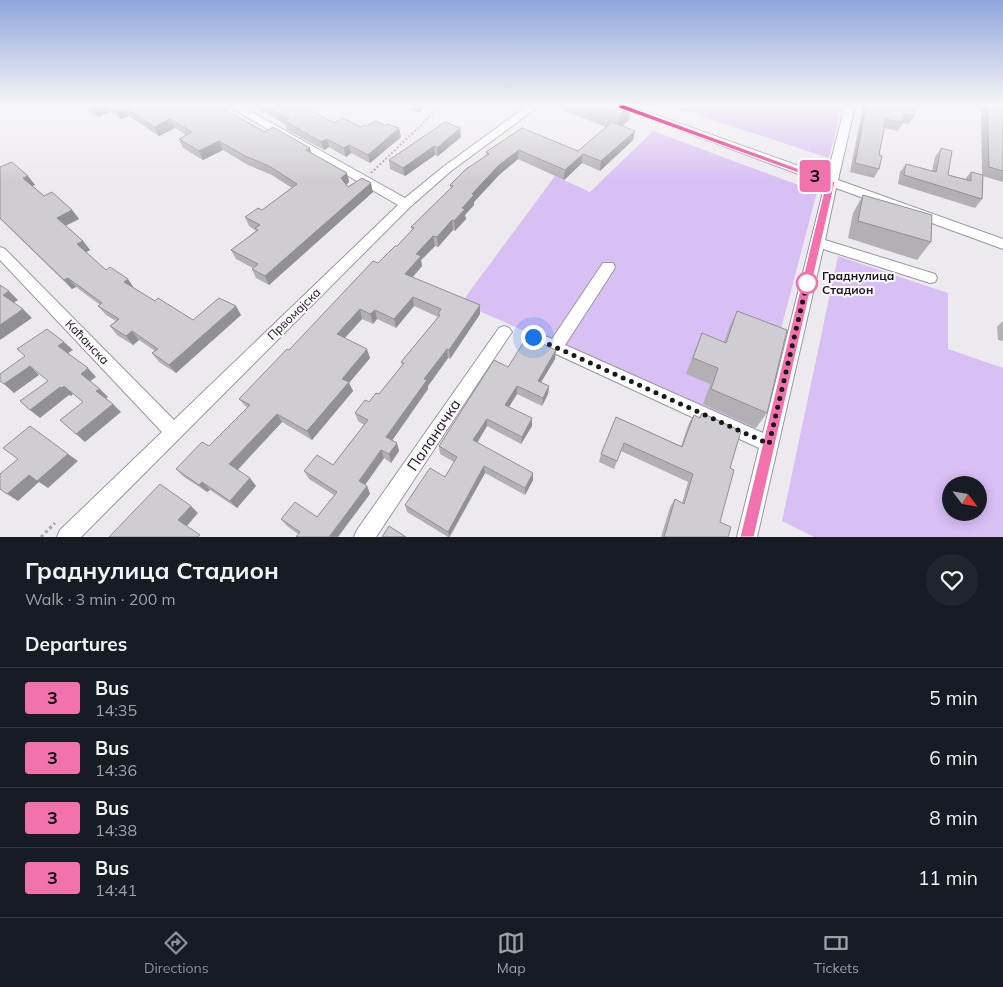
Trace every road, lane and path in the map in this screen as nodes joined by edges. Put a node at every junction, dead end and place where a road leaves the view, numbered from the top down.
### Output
1 (277, 131) edge
2 (415, 131) edge
3 (499, 131) edge
4 (690, 131) edge
5 (844, 131) edge
6 (364, 180) junction
7 (831, 182) junction
8 (406, 204) junction
9 (816, 242) junction
10 (1003, 244) edge
11 (0, 252) edge
12 (608, 268) dead end
13 (930, 278) dead end
14 (504, 332) dead end
15 (533, 337) edge
16 (556, 346) junction
17 (174, 432) junction
18 (769, 444) junction
19 (67, 537) edge
20 (364, 537) edge
21 (747, 537) edge

1 - 6 street
2 - 6 path
3 - 8 street, Првомајска
4 - 7 street
5 - 7 street
6 - 8 street
7 - 9 street
7 - 10 street
8 - 17 street, Првомајска
9 - 13 street
9 - 18 street
11 - 17 street, Каћанска
12 - 16 street
14 - 20 street, Паланачка
15 - 16 street
16 - 18 street
17 - 19 street, Првомајска
18 - 21 street

